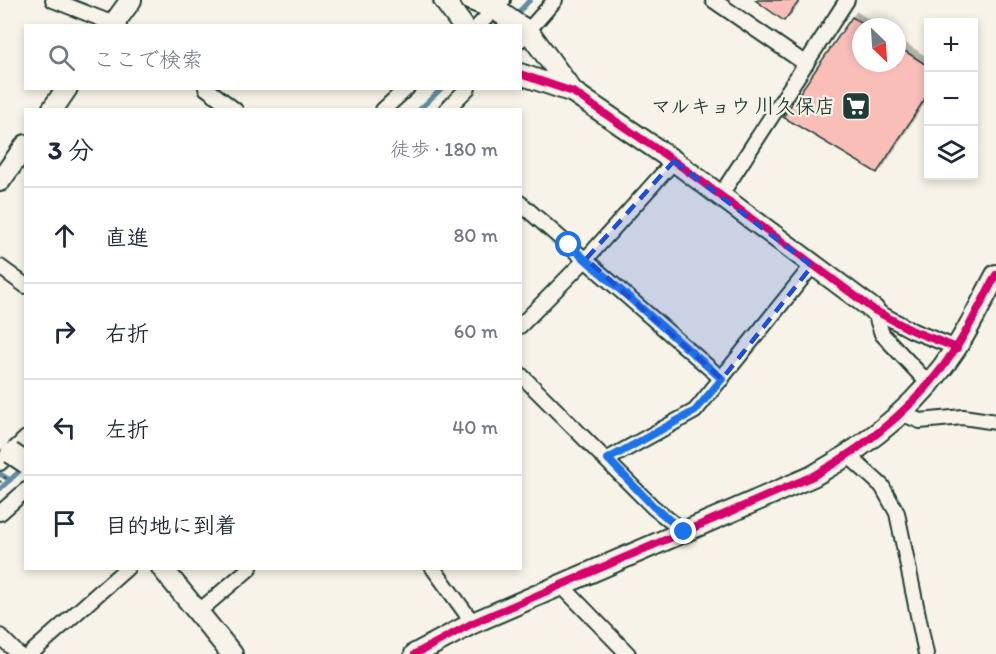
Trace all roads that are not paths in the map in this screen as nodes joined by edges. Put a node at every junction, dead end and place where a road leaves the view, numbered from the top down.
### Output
1 (53, 0) edge
2 (131, 0) edge
3 (444, 0) edge
4 (471, 0) edge
5 (555, 0) edge
6 (713, 0) edge
7 (848, 0) edge
8 (499, 5) edge
9 (115, 24) edge
10 (462, 24) edge
11 (480, 24) edge
12 (516, 24) edge
13 (522, 31) edge
14 (806, 64) junction
15 (522, 75) edge
16 (66, 90) edge
17 (209, 90) edge
18 (405, 90) edge
19 (466, 90) edge
20 (573, 92) junction
21 (52, 108) edge
22 (231, 108) edge
23 (385, 108) edge
24 (448, 108) edge
25 (24, 148) edge
26 (674, 161) junction
27 (0, 179) edge
28 (720, 196) junction
29 (522, 205) edge
30 (586, 259) junction
31 (812, 266) junction
32 (0, 267) edge
33 (996, 275) edge
34 (24, 285) edge
35 (874, 310) junction
36 (522, 324) edge
37 (957, 348) junction
38 (522, 376) edge
39 (722, 379) junction
40 (929, 384) junction
41 (903, 414) junction
42 (996, 422) edge
43 (24, 440) edge
44 (849, 456) junction
45 (9, 457) edge
46 (608, 459) junction
47 (24, 492) edge
48 (0, 513) edge
49 (684, 532) junction
50 (125, 570) edge
51 (164, 570) edge
52 (248, 570) edge
53 (434, 570) edge
54 (561, 585) junction
55 (198, 612) junction
56 (473, 623) junction
57 (0, 636) edge
58 (18, 654) edge
59 (30, 654) edge
60 (232, 654) edge
61 (415, 654) edge
62 (628, 654) edge
63 (926, 654) edge

1 - 9 street
2 - 9 street
3 - 10 street
4 - 8 street
5 - 13 street
6 - 14 street
7 - 14 street
8 - 11 street
8 - 12 street
13 - 20 street
14 - 28 street
15 - 20 street
16 - 21 street
17 - 22 street
18 - 23 street
19 - 24 street
20 - 26 street
25 - 27 street
26 - 28 street
26 - 30 street
28 - 31 street
29 - 30 street
30 - 36 street
30 - 39 street
31 - 35 street
31 - 39 street
32 - 34 street
33 - 37 street
35 - 37 street
35 - 40 street
37 - 40 street
38 - 46 street
39 - 46 street
40 - 41 street
41 - 42 street
41 - 44 street
43 - 45 street
44 - 49 street
44 - 63 street
46 - 49 street
47 - 48 street
49 - 54 street
50 - 59 street
51 - 55 street
52 - 55 street
53 - 56 street
54 - 56 street
54 - 62 street
55 - 60 street
56 - 61 street
57 - 58 street

